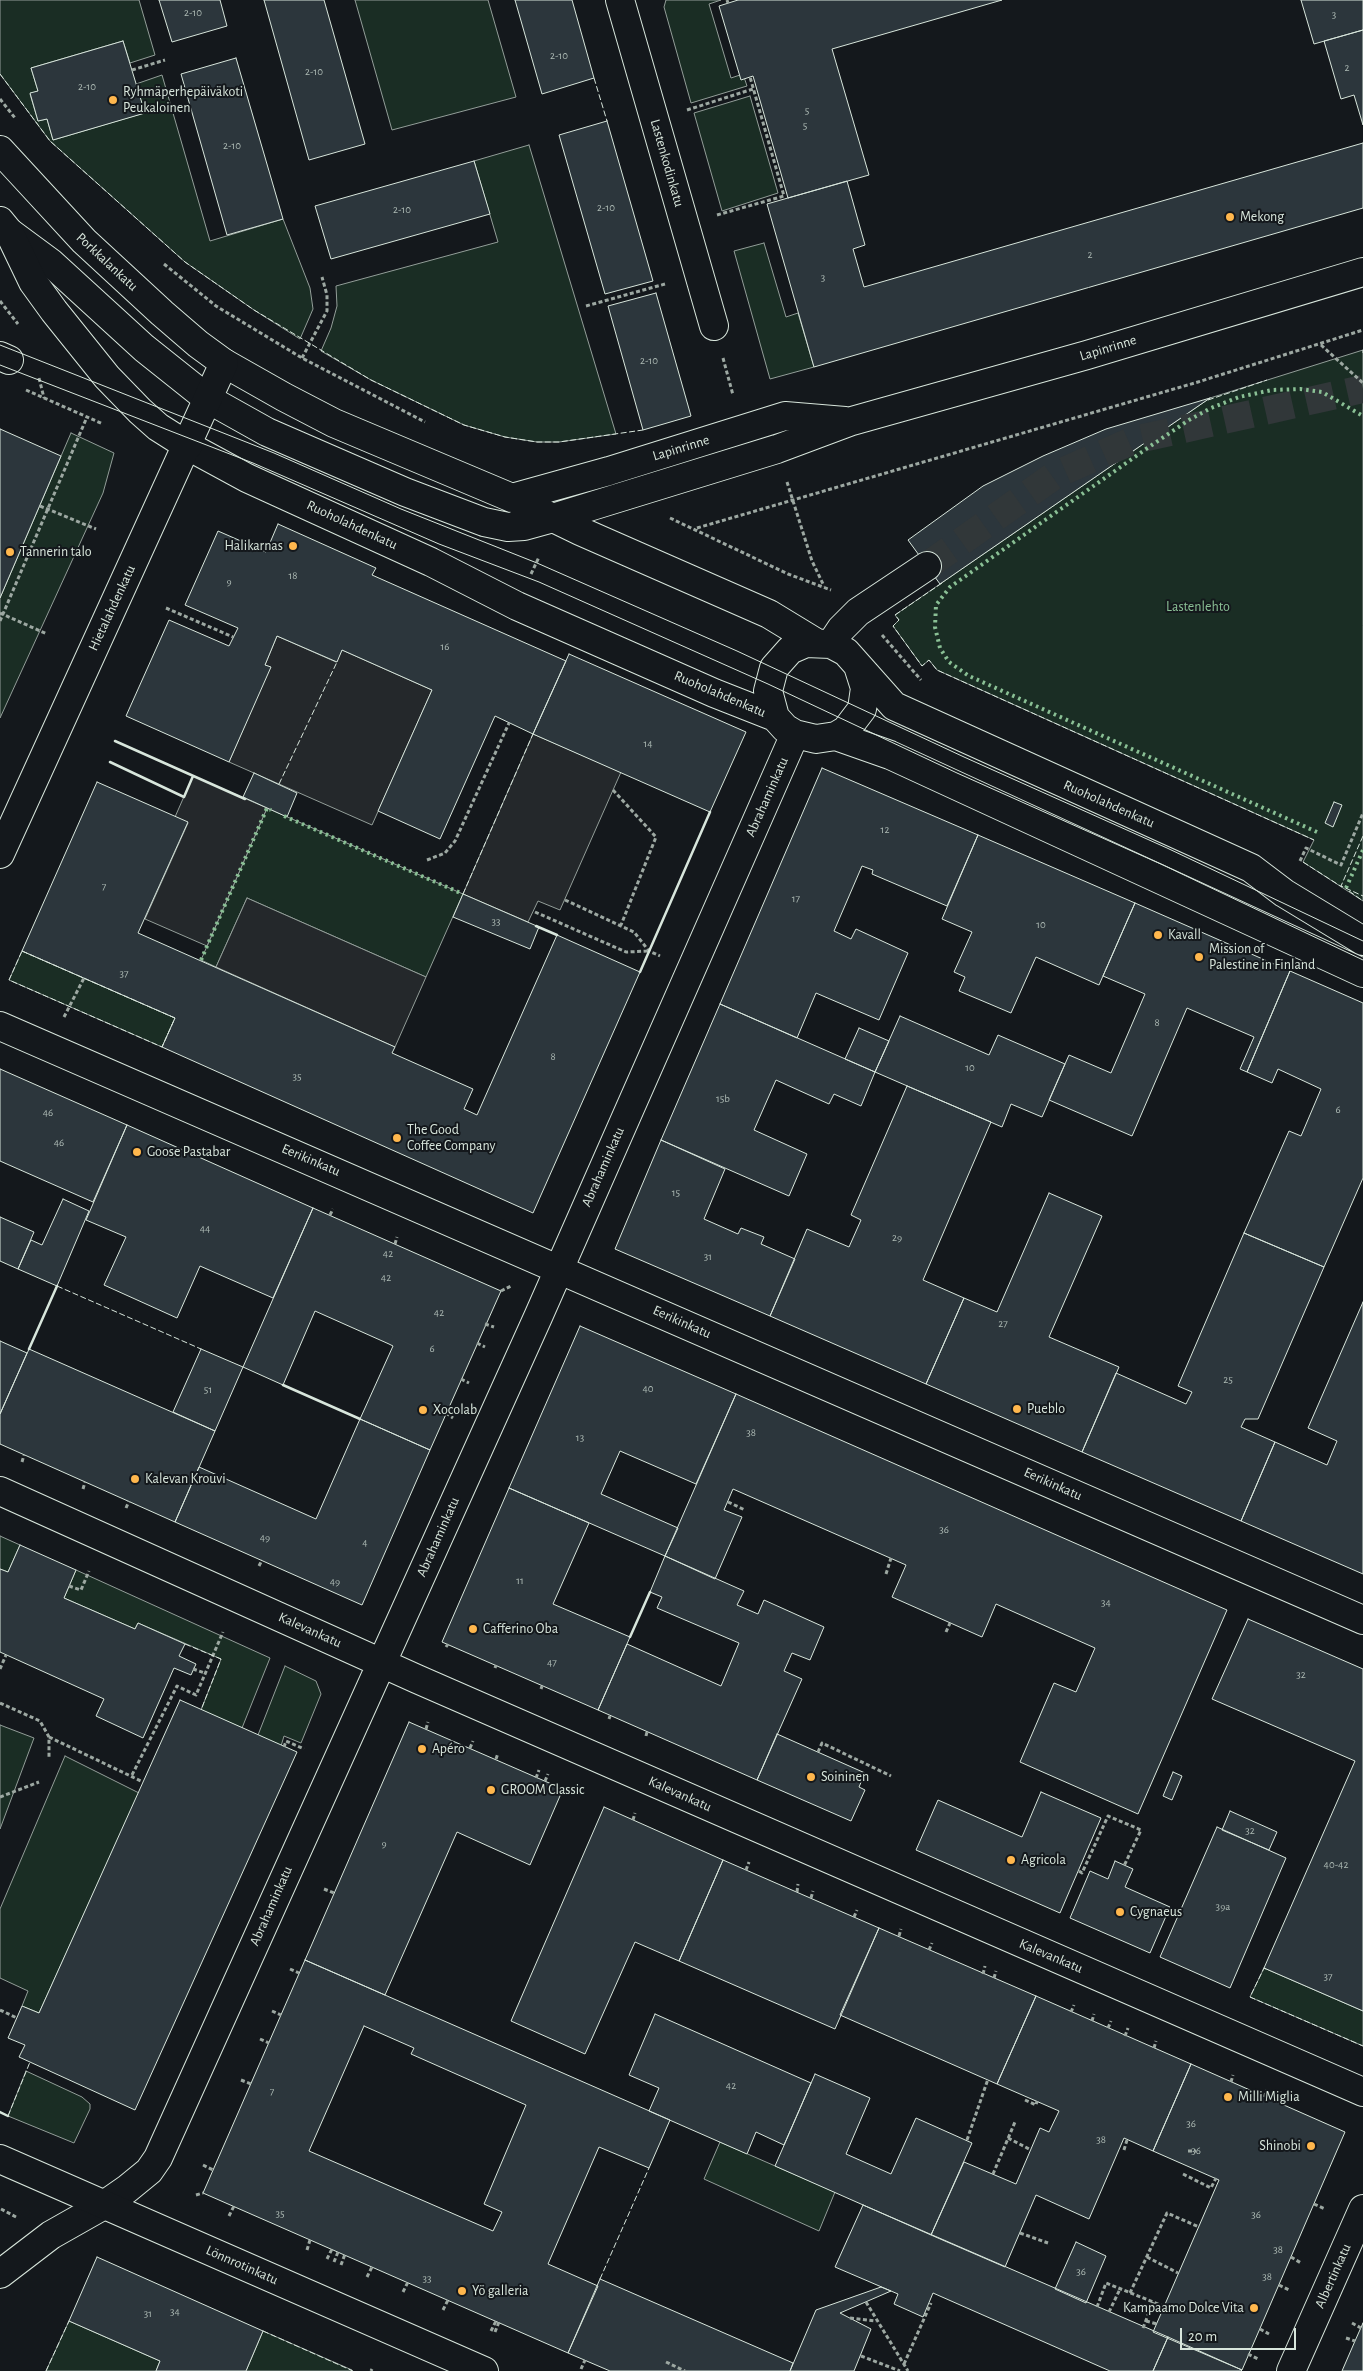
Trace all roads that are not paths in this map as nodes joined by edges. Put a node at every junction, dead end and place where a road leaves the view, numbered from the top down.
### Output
1 (620, 0) edge
2 (0, 150) edge
3 (2, 224) edge
4 (1363, 272) edge
5 (714, 326) road end
6 (224, 363) junction
7 (208, 399) junction
8 (852, 421) junction
9 (188, 446) junction
10 (512, 498) junction
11 (553, 518) junction
12 (926, 566) tunnel mouth
13 (823, 643) junction
14 (858, 666) junction
15 (775, 717) junction
16 (795, 734) junction
17 (836, 736) junction
18 (0, 854) edge
19 (1363, 941) edge
20 (1363, 973) edge
21 (0, 1026) edge
22 (559, 1268) junction
23 (0, 1490) edge
24 (1363, 1620) edge
25 (381, 1662) junction
26 (1363, 2092) edge
27 (0, 2159) edge
28 (104, 2205) junction
29 (1363, 2209) edge
30 (0, 2274) edge
31 (484, 2371) edge
32 (1291, 2371) edge

1 - 5 street, Lastenkodinkatu
2 - 6 street, Porkkalankatu
3 - 7 street, Ruoholahdenkatu
3 - 9 street, Ruoholahdenkatu
4 - 8 street, Lapinrinne
6 - 7 street, Hietalahdenkatu
6 - 10 street
7 - 9 street, Hietalahdenkatu
7 - 11 street, Ruoholahdenkatu
8 - 10 street, Lapinrinne
8 - 11 street, Lapinrinne
9 - 15 street, Ruoholahdenkatu
9 - 18 street, Hietalahdenkatu
10 - 11 street
11 - 13 street
12 - 13 street
13 - 14 street
13 - 15 street
14 - 17 street
14 - 19 street, Ruoholahdenkatu
15 - 16 street
16 - 17 street
16 - 22 street, Abrahaminkatu
17 - 20 street
21 - 22 street, Eerikinkatu
22 - 24 street, Eerikinkatu
22 - 25 street, Abrahaminkatu
23 - 25 street, Kalevankatu
25 - 26 street, Kalevankatu
25 - 28 street, Abrahaminkatu
27 - 28 street, Lönnrotinkatu
28 - 30 street, Abrahaminkatu
28 - 31 street, Lönnrotinkatu
29 - 32 street, Albertinkatu

